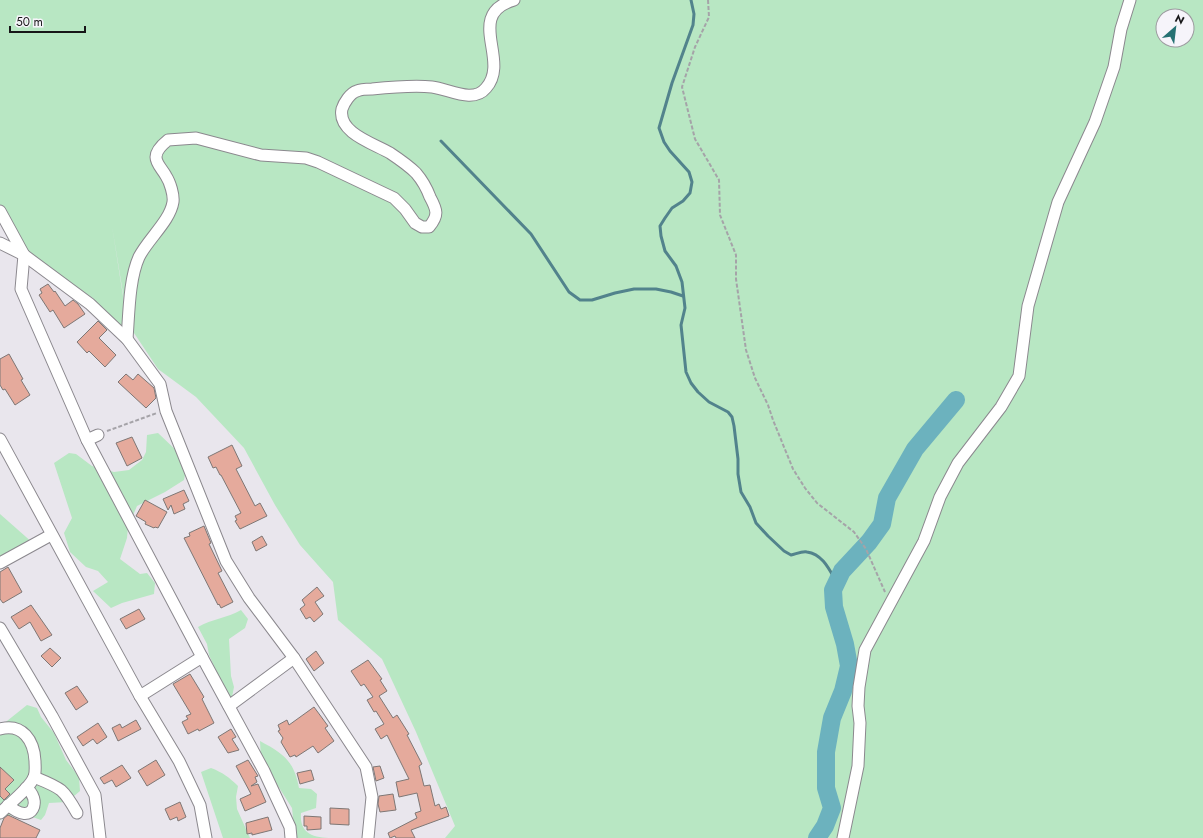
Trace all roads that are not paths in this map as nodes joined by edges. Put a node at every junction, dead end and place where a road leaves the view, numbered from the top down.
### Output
1 (514, 0) edge
2 (1130, 0) edge
3 (0, 211) edge
4 (0, 244) edge
5 (24, 255) junction
6 (127, 339) junction
7 (98, 435) road end
8 (0, 439) edge
9 (87, 440) junction
10 (52, 535) junction
11 (0, 563) edge
12 (0, 628) edge
13 (202, 657) junction
14 (294, 658) junction
15 (140, 696) junction
16 (229, 706) junction
17 (0, 730) edge
18 (34, 777) junction
19 (26, 788) junction
20 (8, 805) junction
21 (0, 813) edge
22 (77, 813) dead end
23 (100, 838) edge
24 (206, 838) edge
25 (291, 838) edge
26 (368, 838) edge
27 (843, 838) edge

1 - 6 street
2 - 27 street
3 - 5 street
4 - 5 street
5 - 6 street
5 - 9 street
6 - 14 street
7 - 9 street
8 - 10 street
9 - 13 street
10 - 11 street
10 - 15 street
12 - 23 street
13 - 15 street
13 - 16 street
14 - 16 street
14 - 26 street
15 - 24 street
16 - 25 street
17 - 18 street
18 - 19 street
18 - 22 street
19 - 20 street
19 - 20 street
20 - 21 street

